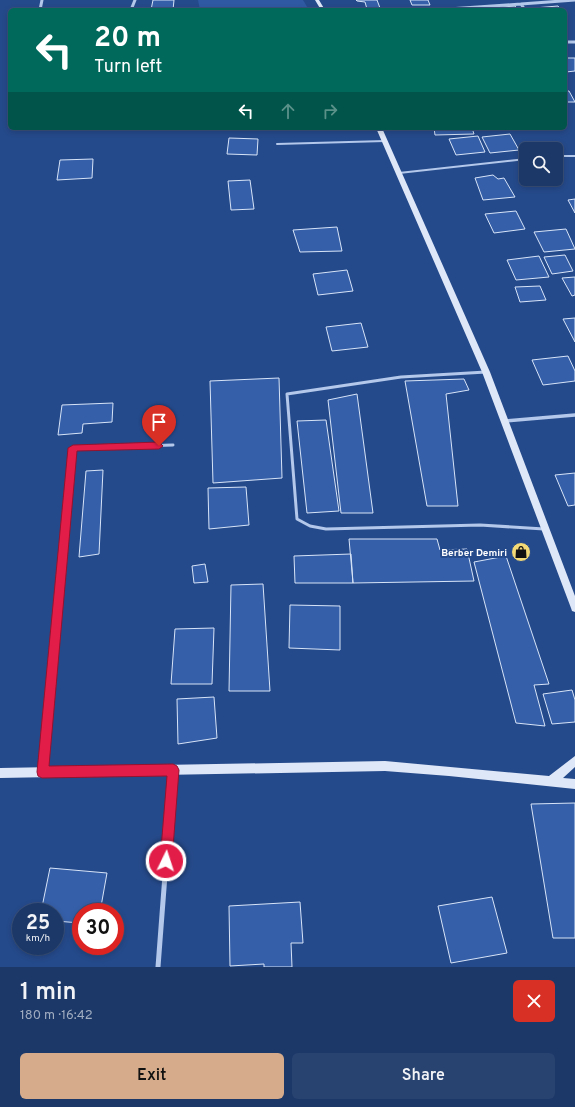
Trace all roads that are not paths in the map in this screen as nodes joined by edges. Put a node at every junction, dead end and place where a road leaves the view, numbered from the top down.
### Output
1 (519, 0) edge
2 (575, 0) edge
3 (521, 4) junction
4 (463, 8) edge
5 (524, 8) edge
6 (380, 130) edge
7 (385, 141) junction
8 (277, 144) dead end
9 (563, 156) edge
10 (575, 156) edge
11 (519, 160) edge
12 (399, 173) junction
13 (486, 372) junction
14 (575, 415) edge
15 (505, 421) junction
16 (173, 445) dead end
17 (546, 529) junction
18 (575, 608) edge
19 (575, 761) edge
20 (173, 770) junction
21 (42, 772) junction
22 (0, 773) edge
23 (551, 781) junction
24 (575, 784) edge
25 (158, 967) edge

1 - 3 lane
2 - 3 street
3 - 4 street
3 - 5 street
6 - 7 street
7 - 8 lane
7 - 12 street
9 - 10 lane
11 - 12 lane
12 - 13 street
13 - 15 street
13 - 17 lane
14 - 15 street
15 - 17 street
16 - 21 lane
17 - 18 street
19 - 23 street
20 - 21 street
20 - 23 street
20 - 25 street
21 - 22 street
23 - 24 street

